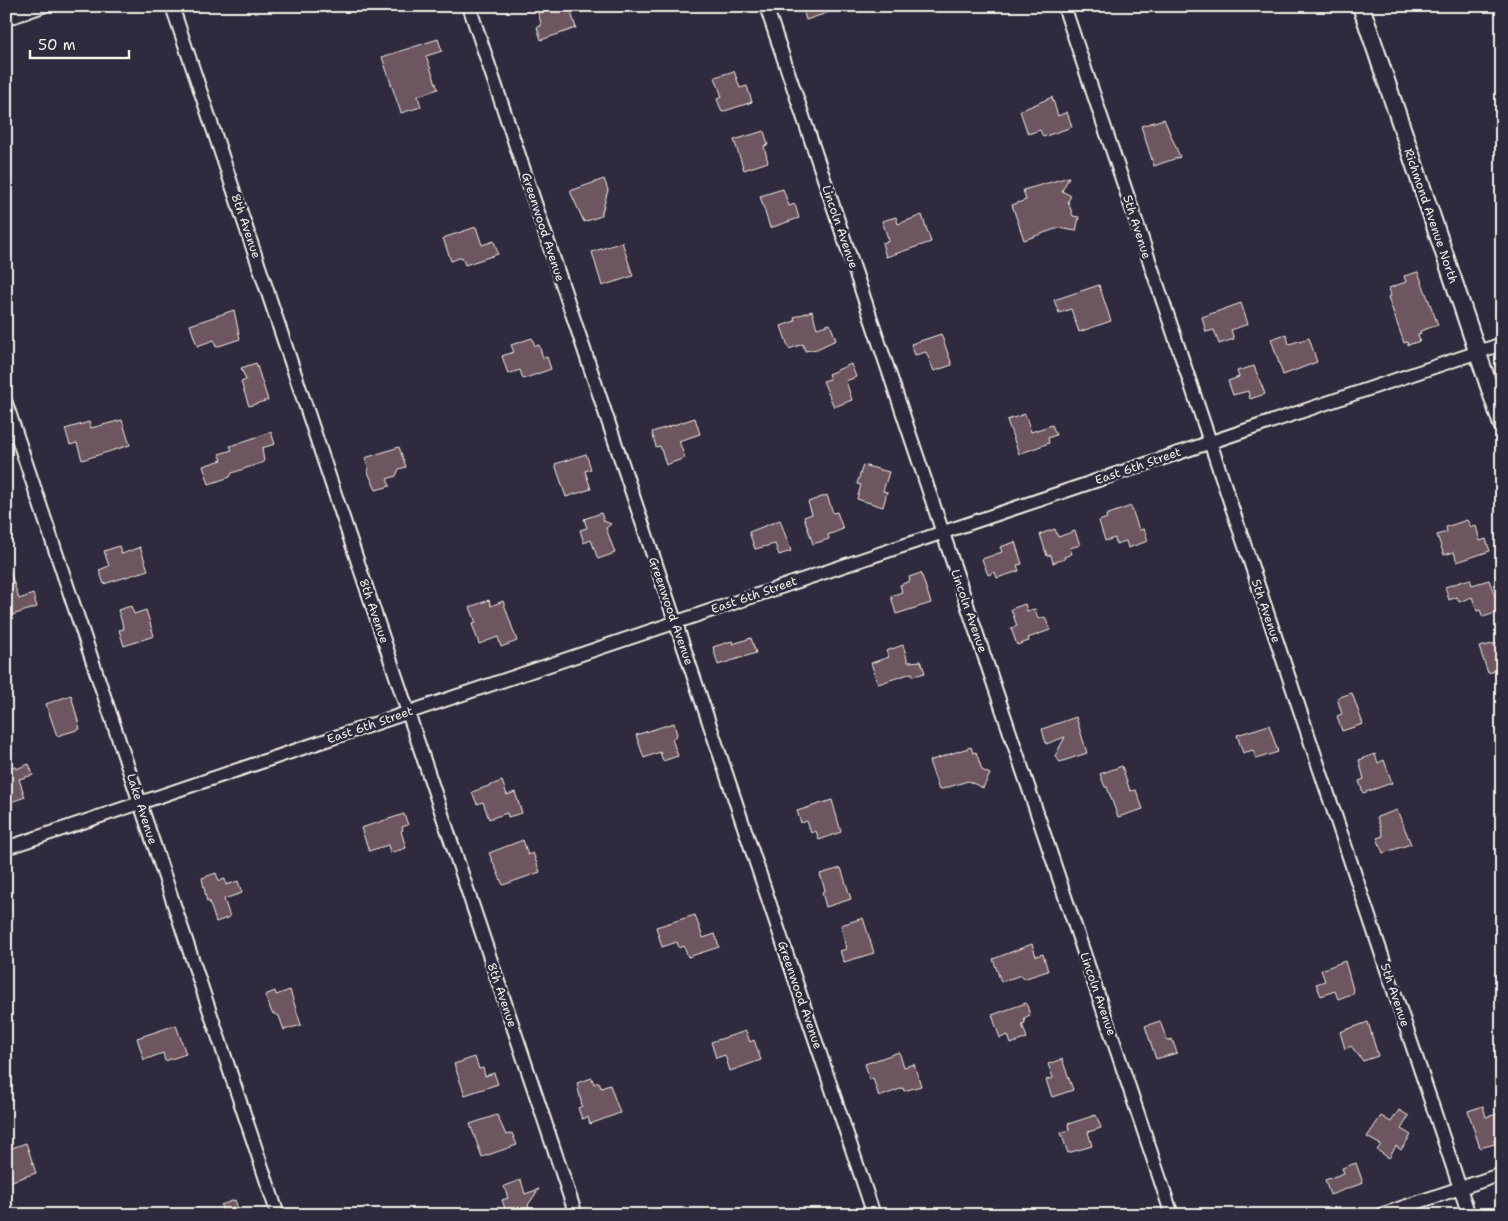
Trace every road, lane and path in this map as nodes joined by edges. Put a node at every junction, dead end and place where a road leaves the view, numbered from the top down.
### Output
1 (43, 6) edge
2 (172, 6) edge
3 (469, 6) edge
4 (766, 6) edge
5 (1064, 6) edge
6 (1361, 6) edge
7 (6, 19) edge
8 (1502, 344) edge
9 (1477, 352) junction
10 (6, 403) edge
11 (1502, 425) edge
12 (1209, 442) junction
13 (942, 532) junction
14 (674, 622) junction
15 (408, 712) junction
16 (140, 803) junction
17 (6, 848) edge
18 (1502, 1174) edge
19 (1460, 1188) junction
20 (278, 1215) edge
21 (576, 1215) edge
22 (874, 1215) edge
23 (1172, 1215) edge
24 (1380, 1215) edge
25 (1468, 1215) edge

1 - 7 street
2 - 15 street, 8th Avenue
3 - 14 street, Greenwood Avenue
4 - 13 street, Lincoln Avenue
5 - 12 street, 5th Avenue
6 - 9 street, Richmond Avenue North
8 - 9 street, East 6th Street
9 - 11 street, Richmond Avenue North
9 - 12 street, East 6th Street
10 - 16 street, Lake Avenue
12 - 13 street, East 6th Street
12 - 19 street, 5th Avenue
13 - 14 street, East 6th Street
13 - 23 street, Lincoln Avenue
14 - 15 street, East 6th Street
14 - 22 street, Greenwood Avenue
15 - 16 street, East 6th Street
15 - 21 street, 8th Avenue
16 - 17 street, East 6th Street
16 - 20 street, Lake Avenue
18 - 19 street
19 - 24 street
19 - 25 street, 5th Avenue

